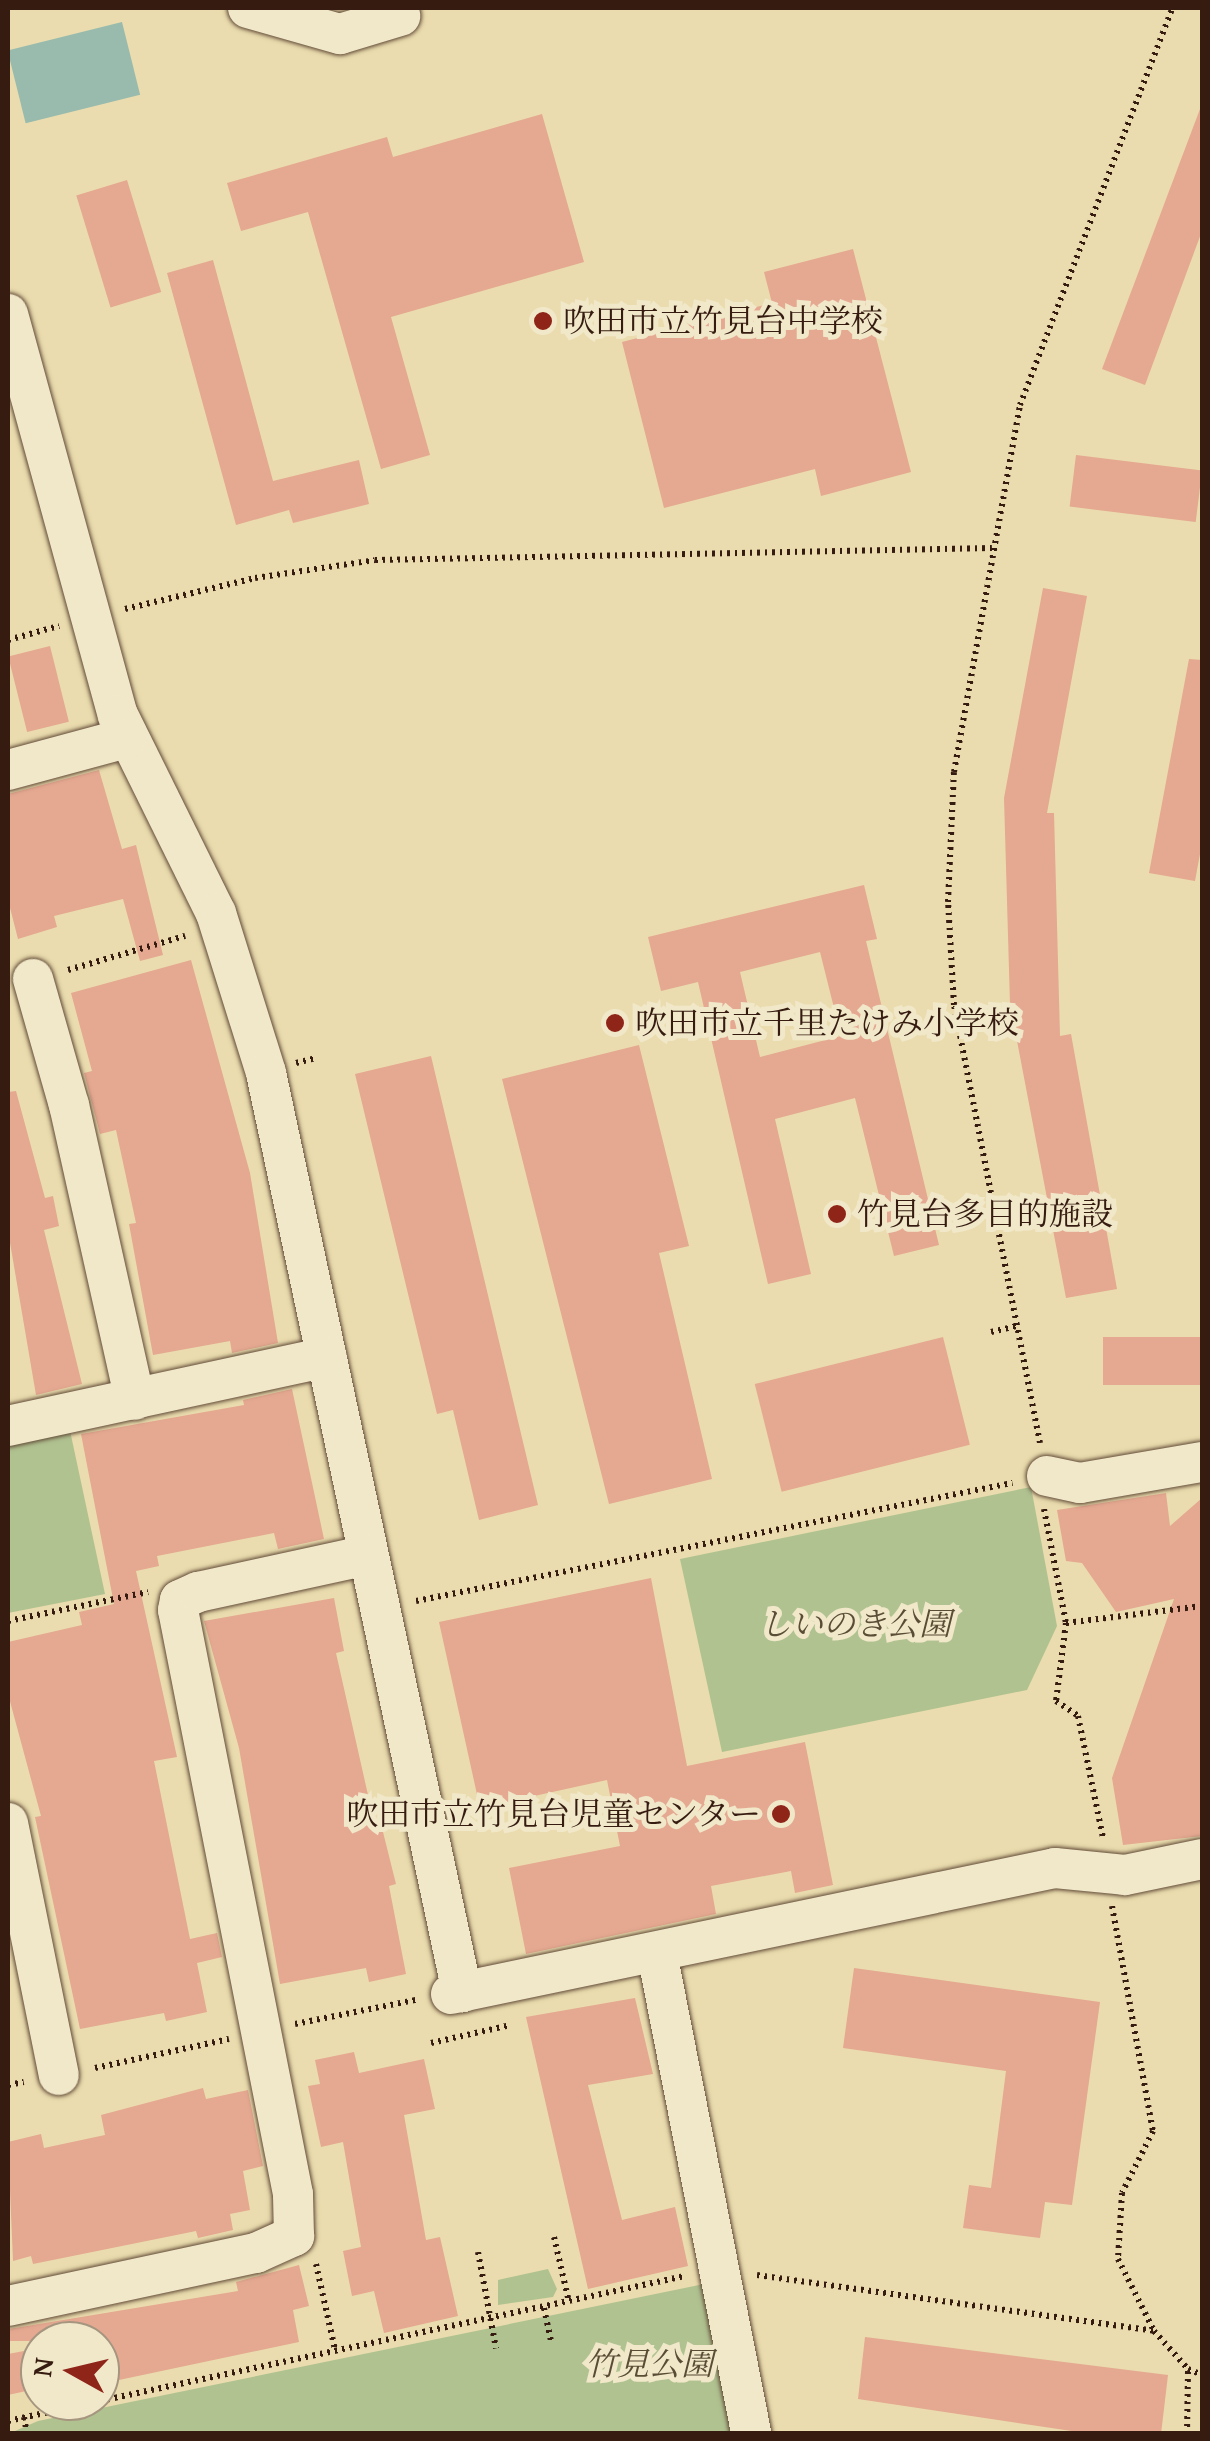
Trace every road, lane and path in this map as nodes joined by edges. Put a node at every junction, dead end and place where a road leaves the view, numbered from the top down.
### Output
1 (248, 8) edge
2 (1172, 8) edge
3 (400, 16) dead end
4 (8, 314) edge
5 (992, 548) junction
6 (90, 618) junction
7 (8, 640) edge
8 (127, 738) junction
9 (8, 770) edge
10 (220, 925) junction
11 (33, 979) joint
12 (1016, 1326) junction
13 (990, 1332) dead end
14 (327, 1357) junction
15 (135, 1400) junction
16 (8, 1426) edge
17 (1202, 1462) edge
18 (1047, 1476) junction
19 (368, 1555) junction
20 (180, 1600) junction
21 (406, 1602) dead end
22 (1202, 1606) edge
23 (8, 1621) edge
24 (1066, 1623) junction
25 (8, 1822) edge
26 (1103, 1839) dead end
27 (1202, 1859) edge
28 (1110, 1895) dead end
29 (657, 1953) junction
30 (510, 2025) dead end
31 (431, 2043) dead end
32 (59, 2075) dead end
33 (294, 2236) junction
34 (554, 2237) dead end
35 (478, 2252) dead end
36 (718, 2269) junction
37 (569, 2302) junction
38 (8, 2306) edge
39 (544, 2308) junction
40 (491, 2319) junction
41 (1154, 2331) junction
42 (551, 2340) dead end
43 (496, 2348) dead end
44 (335, 2350) junction
45 (1188, 2369) junction
46 (1202, 2375) edge
47 (120, 2397) edge
48 (750, 2434) edge
49 (1187, 2434) edge

1 - 3 street
2 - 5 path
4 - 6 street
5 - 6 path
5 - 12 path
6 - 7 path
6 - 8 street
8 - 9 street
8 - 10 street
10 - 11 path
10 - 14 street
11 - 15 street
12 - 13 path
12 - 18 path
14 - 15 street
14 - 19 street
15 - 16 street
17 - 18 street
18 - 21 path
18 - 24 path
19 - 20 street
19 - 29 street
20 - 23 path
20 - 33 street
22 - 24 path
24 - 26 path
25 - 32 street
27 - 29 street
28 - 41 path
29 - 36 street
30 - 31 path
33 - 38 street
33 - 44 path
34 - 37 path
35 - 40 path
36 - 37 path
36 - 41 path
36 - 48 street
37 - 39 path
39 - 40 path
39 - 42 path
40 - 43 path
40 - 44 path
41 - 45 path
44 - 47 path
45 - 46 path
45 - 49 path

